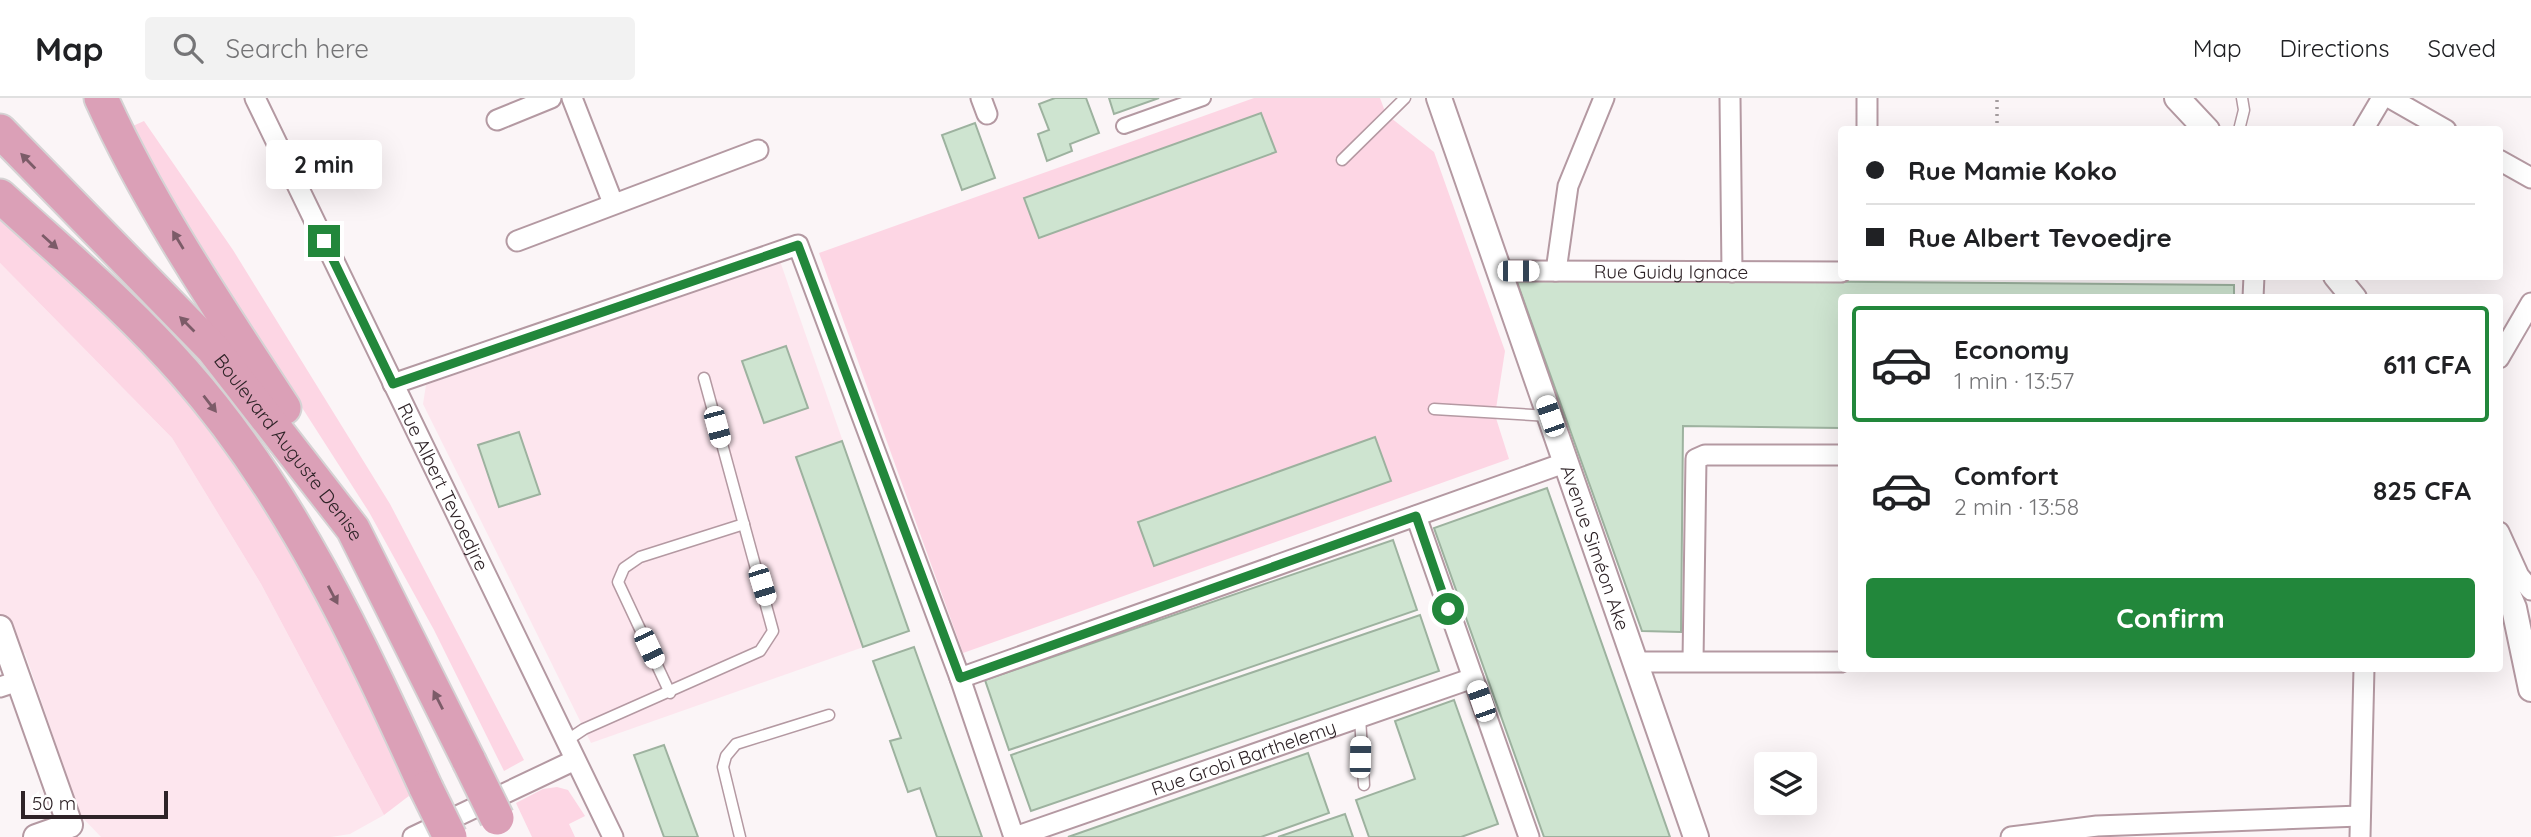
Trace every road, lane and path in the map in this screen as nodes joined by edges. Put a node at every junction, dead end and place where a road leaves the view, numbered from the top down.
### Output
1 (101, 98) edge
2 (255, 98) edge
3 (551, 98) edge
4 (572, 98) edge
5 (1203, 98) edge
6 (1405, 98) edge
7 (1439, 98) edge
8 (1604, 98) edge
9 (1730, 98) edge
10 (1867, 98) edge
11 (1997, 98) edge
12 (2177, 98) edge
13 (2242, 98) edge
14 (2382, 98) edge
15 (2390, 98) edge
16 (497, 120) dead end
17 (1124, 126) dead end
18 (1867, 126) edge
19 (1997, 126) edge
20 (2203, 126) edge
21 (2240, 126) edge
22 (2365, 126) edge
23 (2439, 126) edge
24 (0, 131) edge
25 (758, 149) dead end
26 (1342, 160) dead end
27 (2503, 162) edge
28 (2531, 178) edge
29 (0, 196) edge
30 (613, 203) junction
31 (517, 241) dead end
32 (1499, 271) junction
33 (1556, 271) junction
34 (1732, 272) junction
35 (1838, 272) edge
36 (2339, 280) edge
37 (2351, 294) edge
38 (2531, 303) edge
39 (2503, 351) edge
40 (704, 378) dead end
41 (393, 384) junction
42 (1434, 409) dead end
43 (1550, 416) junction
44 (1838, 456) edge
45 (1567, 462) junction
46 (1416, 516) junction
47 (744, 524) junction
48 (354, 528) junction
49 (2503, 541) edge
50 (2531, 590) edge
51 (2506, 611) edge
52 (0, 628) edge
53 (1693, 661) junction
54 (1636, 662) junction
55 (1838, 662) edge
56 (2364, 672) edge
57 (960, 678) junction
58 (1473, 678) junction
59 (9, 684) edge
60 (2531, 689) edge
61 (670, 693) junction
62 (829, 715) dead end
63 (1360, 717) junction
64 (566, 741) junction
65 (575, 760) junction
66 (1364, 785) dead end
67 (2360, 816) junction
68 (501, 827) edge
69 (76, 831) edge
70 (36, 837) edge
71 (413, 837) edge
72 (450, 837) edge
73 (613, 837) edge
74 (740, 837) edge
75 (1015, 837) edge
76 (1528, 837) edge
77 (1696, 837) edge
78 (2011, 837) edge
79 (2360, 837) edge

48 -> 1 highway
2 - 41 street, Rue Albert Tevoedjre
3 - 16 street
4 - 30 street
5 - 17 street
6 - 26 lane
7 - 32 street, Avenue Siméon Ake
8 - 33 street
9 - 34 street
10 - 18 street
11 - 19 path
12 - 20 street
13 - 21 lane
14 - 22 street
15 - 23 street
48 -> 24 highway, Boulevard Auguste Denise
25 - 30 street
27 - 28 street
29 -> 72 highway, Boulevard Auguste Denise, bridge
30 - 31 street
32 - 33 street, Rue Guidy Ignace
32 - 43 street, Avenue Siméon Ake
33 - 34 street, Rue Guidy Ignace
34 - 35 street, Rue Guidy Ignace
36 - 37 street
38 - 39 street
40 - 47 lane
41 - 57 street
41 - 64 street, Rue Albert Tevoedjre
42 - 43 lane
43 - 45 street, Avenue Siméon Ake
44 - 53 street
45 - 46 street
45 - 54 street, Avenue Siméon Ake
46 - 57 street
46 - 58 street
47 - 61 lane
47 - 61 lane
68 -> 48 highway, Boulevard Auguste Denise, bridge
49 - 50 street
51 - 60 street
52 - 59 street
53 - 54 street
53 - 55 street
54 - 77 street, Avenue Siméon Ake
56 - 67 street
57 - 75 street
58 - 63 street, Rue Grobi Barthelemy
58 - 76 street
59 - 69 street
61 - 64 lane
62 - 74 lane
63 - 66 lane
63 - 75 street, Rue Grobi Barthelemy
64 - 65 street, Rue Albert Tevoedjre
65 - 71 street
65 - 73 street, Rue Albert Tevoedjre
67 - 78 street
67 - 79 street
69 - 70 street

